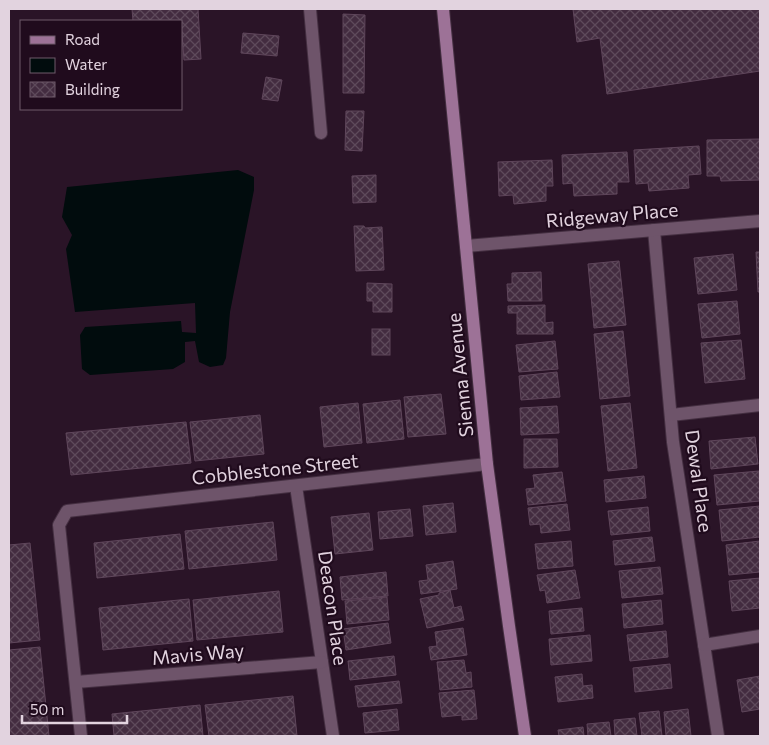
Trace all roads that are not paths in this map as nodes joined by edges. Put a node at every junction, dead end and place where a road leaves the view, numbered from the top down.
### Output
1 (310, 9) edge
2 (443, 9) edge
3 (321, 133) dead end
4 (760, 220) edge
5 (654, 230) junction
6 (466, 246) junction
7 (760, 405) edge
8 (671, 414) junction
9 (487, 464) junction
10 (296, 486) junction
11 (760, 636) edge
12 (704, 644) junction
13 (322, 662) junction
14 (76, 682) junction
15 (81, 736) edge
16 (333, 736) edge
17 (525, 736) edge
18 (718, 736) edge

1 - 3 street
2 - 6 street, Sienna Avenue
4 - 5 street, Ridgeway Place
5 - 6 street, Ridgeway Place
5 - 8 street, Dewal Place
6 - 9 street, Sienna Avenue
7 - 8 street
8 - 12 street, Dewal Place
9 - 10 street, Cobblestone Street
9 - 17 street, Sienna Avenue
10 - 13 street, Deacon Place
10 - 14 street, Cobblestone Street
11 - 12 street
12 - 18 street, Dewal Place
13 - 14 street, Mavis Way
13 - 16 street, Deacon Place
14 - 15 street

